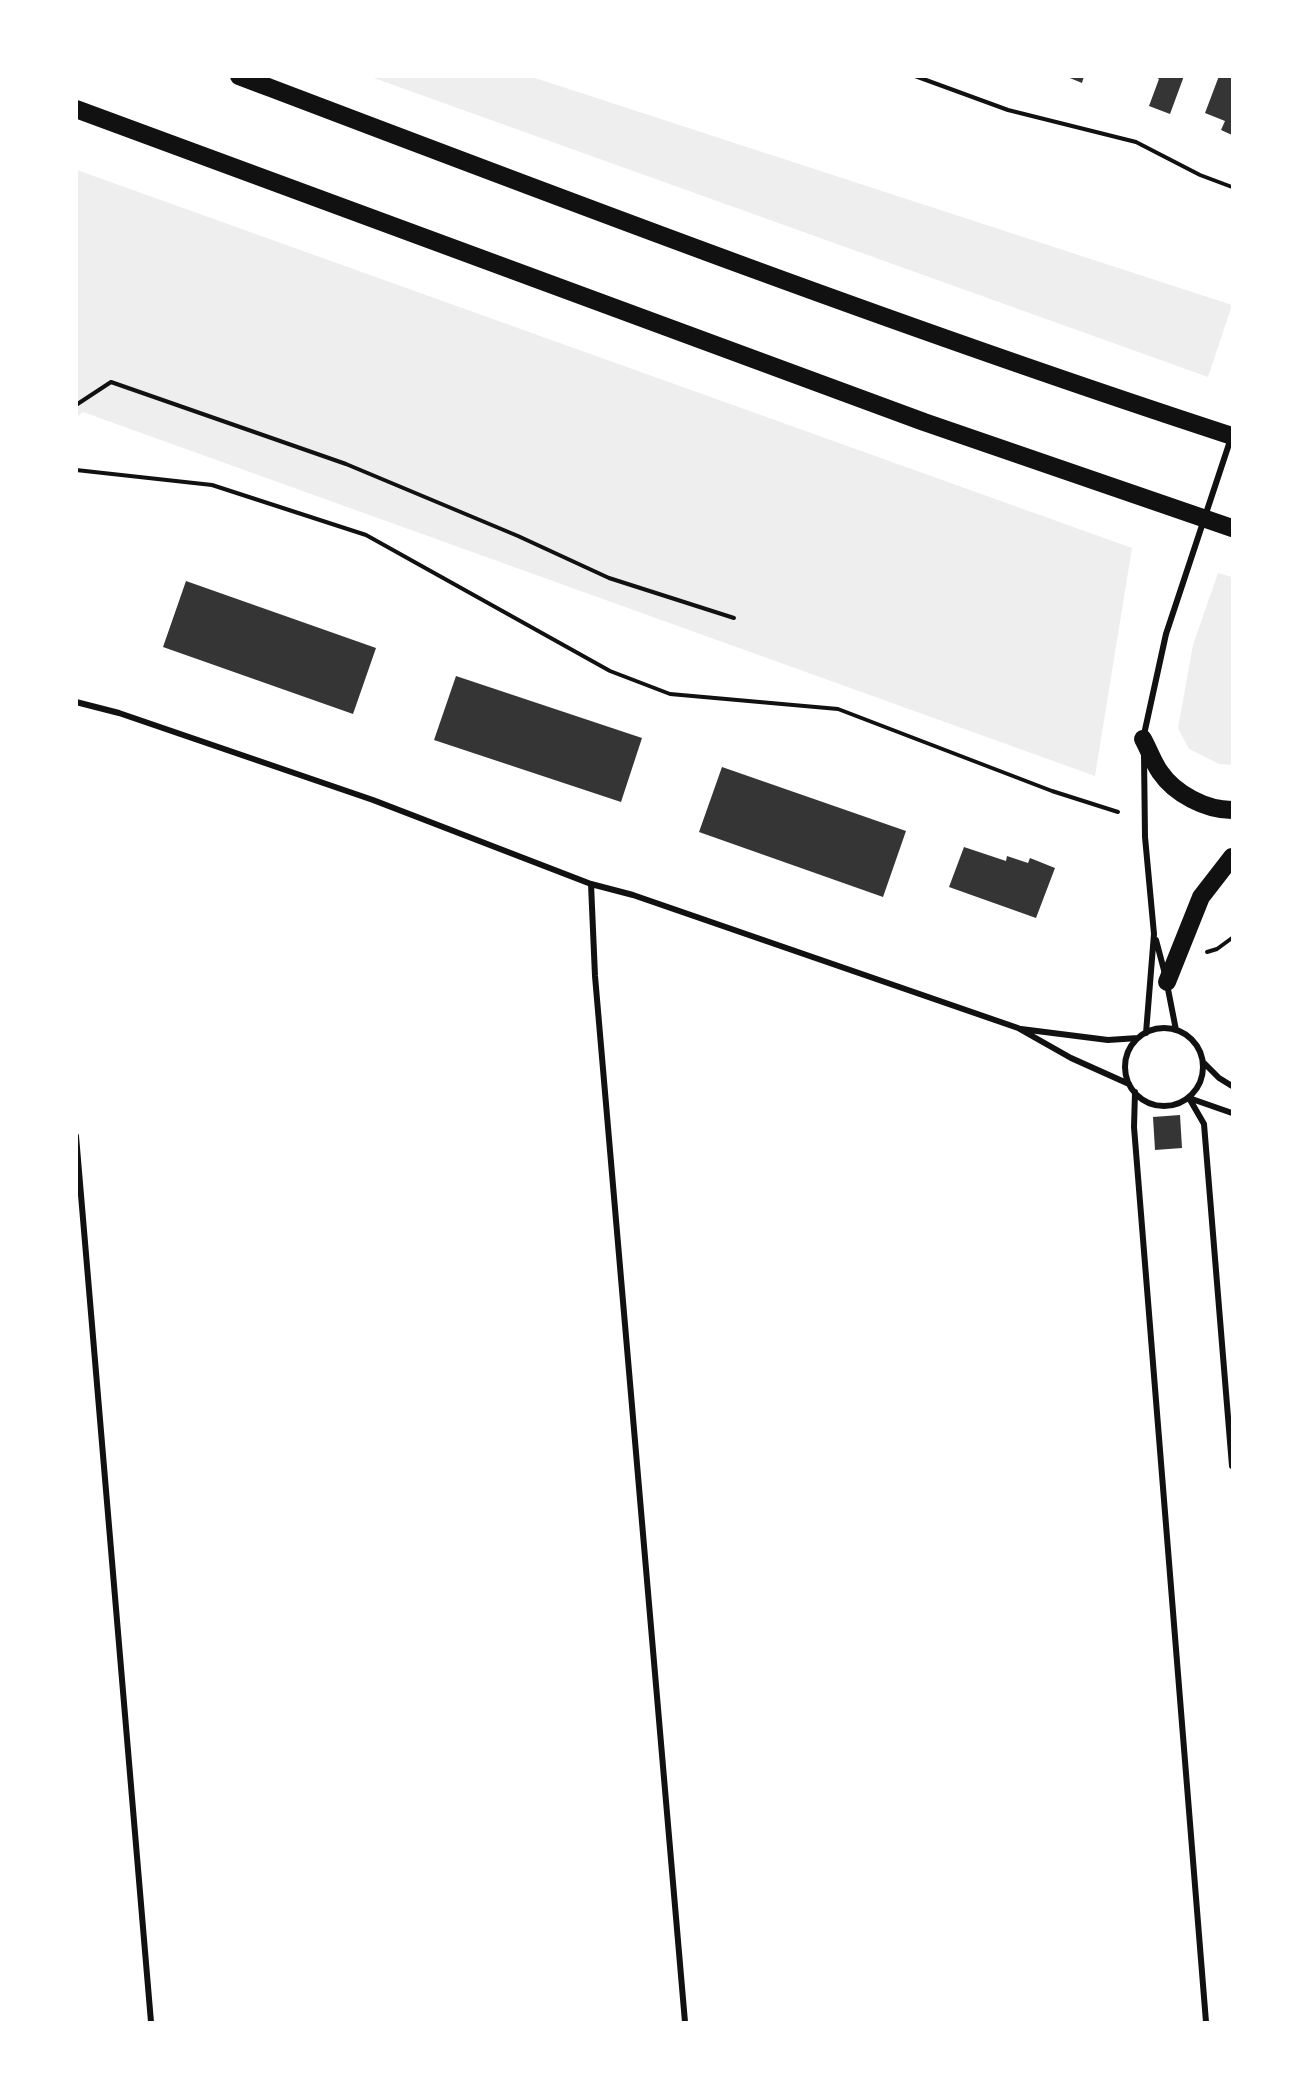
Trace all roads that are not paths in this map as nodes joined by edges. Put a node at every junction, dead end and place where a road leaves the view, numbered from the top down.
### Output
1 (238, 76) edge
2 (76, 109) edge
3 (1233, 435) edge
4 (1233, 528) edge
5 (76, 702) edge
6 (1143, 739) junction
7 (1233, 810) edge
8 (1233, 857) edge
9 (591, 884) junction
10 (1154, 934) junction
11 (1167, 982) junction
12 (1018, 1028) junction
13 (1176, 1030) junction
14 (1146, 1033) junction
15 (1138, 1038) junction
16 (1203, 1062) junction
17 (1129, 1084) junction
18 (1233, 1086) edge
19 (1134, 1092) junction
20 (1189, 1098) junction
21 (1233, 1113) edge
22 (76, 1136) edge
23 (1233, 1466) edge
24 (151, 2022) edge
25 (685, 2022) edge
26 (1206, 2022) edge

1 - 3 highway
2 - 4 highway
3 - 6 street
5 - 9 street
6 - 7 highway
6 - 10 street
8 - 11 highway
9 - 12 street
9 - 25 street
10 - 11 street
10 - 14 street
11 - 13 street
12 - 15 street
12 - 17 street
13 - 14 street
13 - 16 street
14 - 15 street
15 - 17 street
16 - 18 street
16 - 20 street
17 - 19 street
19 - 20 street
19 - 26 street
20 - 21 street
20 - 23 street
22 - 24 street

